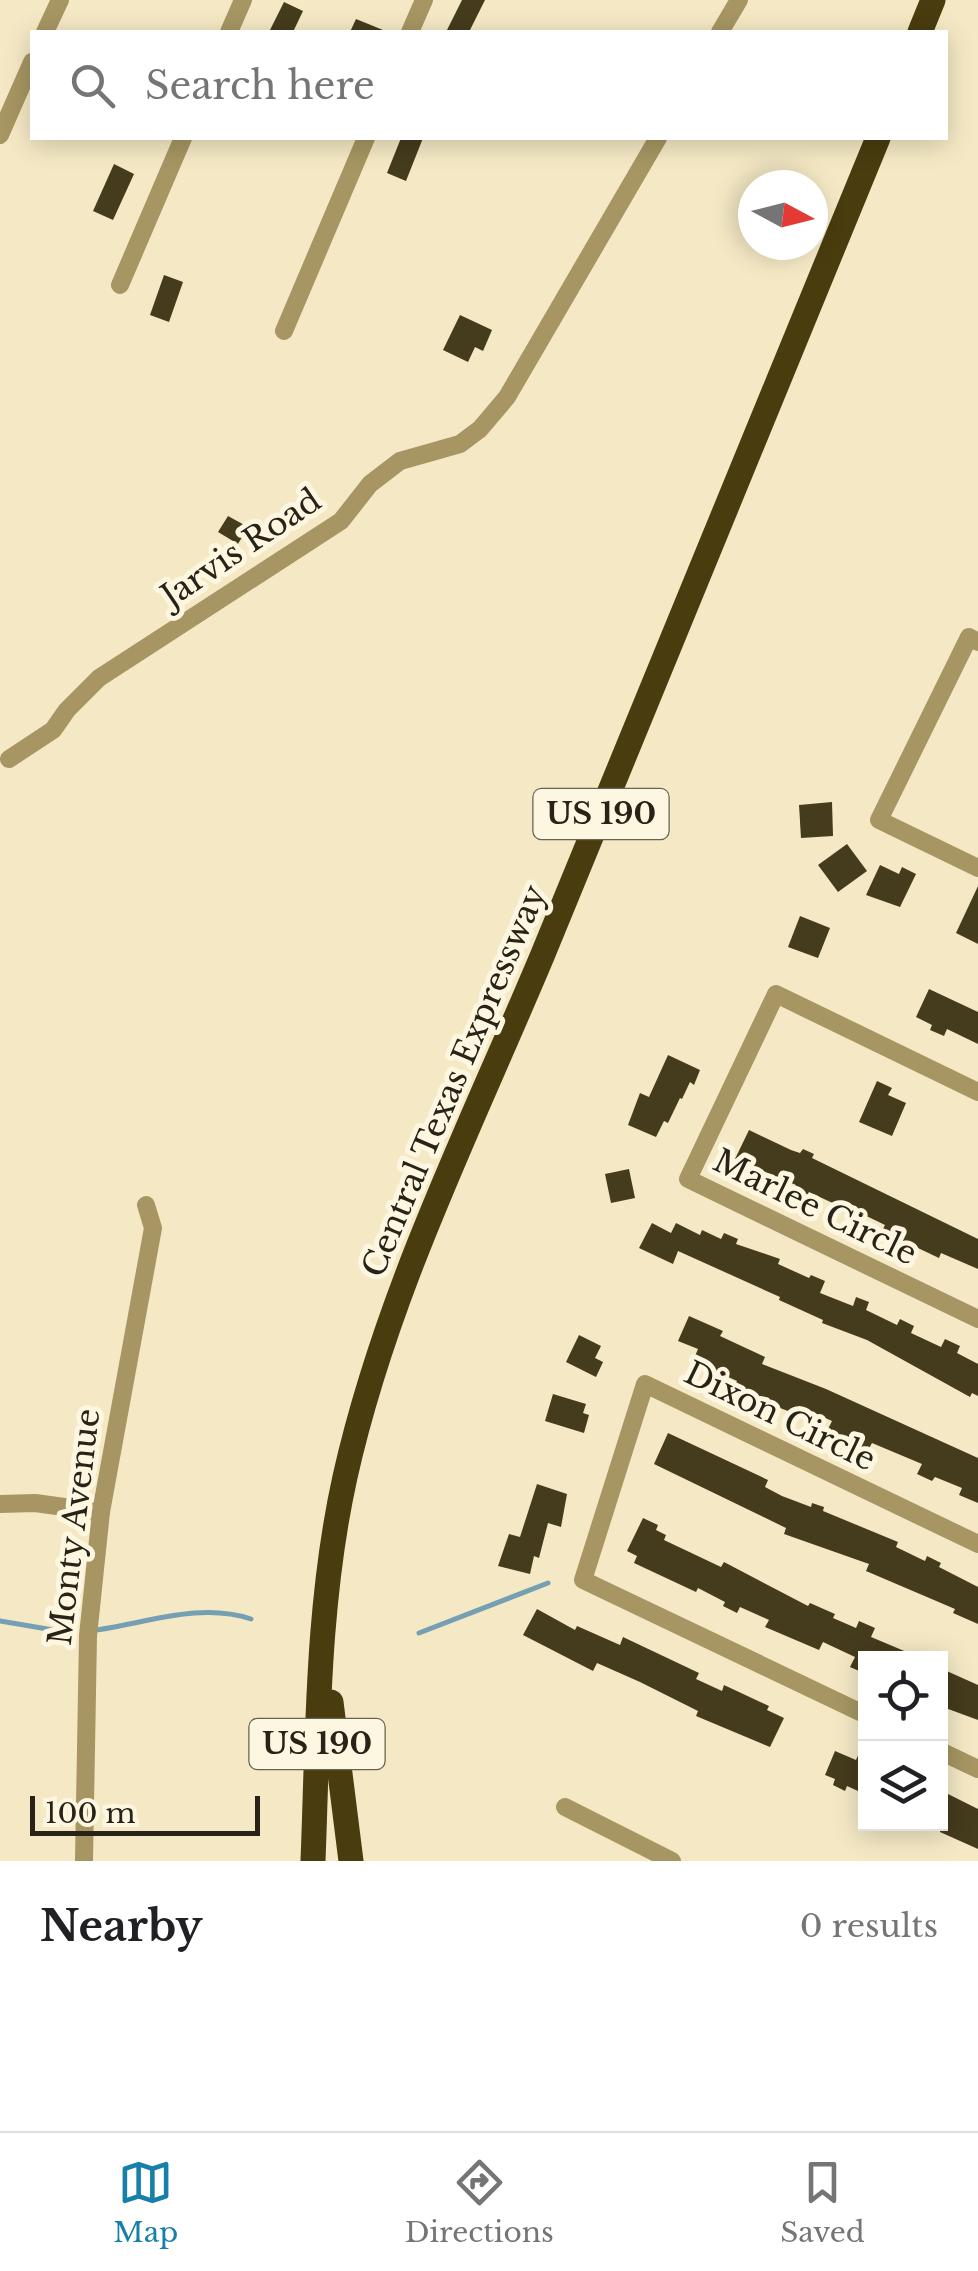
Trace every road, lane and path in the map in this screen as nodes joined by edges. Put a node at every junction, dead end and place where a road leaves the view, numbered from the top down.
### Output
1 (60, 0) edge
2 (243, 0) edge
3 (424, 0) edge
4 (739, 0) edge
5 (933, 0) edge
6 (46, 30) edge
7 (230, 30) edge
8 (411, 30) edge
9 (721, 30) edge
10 (921, 30) edge
11 (30, 67) edge
12 (0, 136) edge
13 (183, 140) edge
14 (365, 140) edge
15 (657, 140) edge
16 (877, 140) edge
17 (120, 285) dead end
18 (284, 331) dead end
19 (978, 642) edge
20 (9, 759) dead end
21 (978, 868) edge
22 (978, 1092) edge
23 (146, 1205) dead end
24 (978, 1319) edge
25 (0, 1504) edge
26 (101, 1512) junction
27 (978, 1544) edge
28 (322, 1626) junction
29 (858, 1711) edge
30 (948, 1755) edge
31 (978, 1769) edge
32 (565, 1807) dead end
33 (84, 1861) edge
34 (313, 1861) edge
35 (351, 1861) edge
36 (672, 1861) edge

1 - 6 street
2 - 7 street
3 - 8 street
4 - 9 street
5 - 10 highway
11 - 12 street
13 - 17 street
14 - 18 street
15 - 20 street, Jarvis Road
16 - 28 highway, Central Texas Expressway / US 190
19 - 21 street
22 - 24 street, Marlee Circle
23 - 26 street, Monty Avenue
25 - 26 street
26 - 33 street, Monty Avenue
27 - 29 street, Dixon Circle
28 - 34 highway, Central Texas Expressway / US 190
28 - 35 highway
30 - 31 street
32 - 36 street

